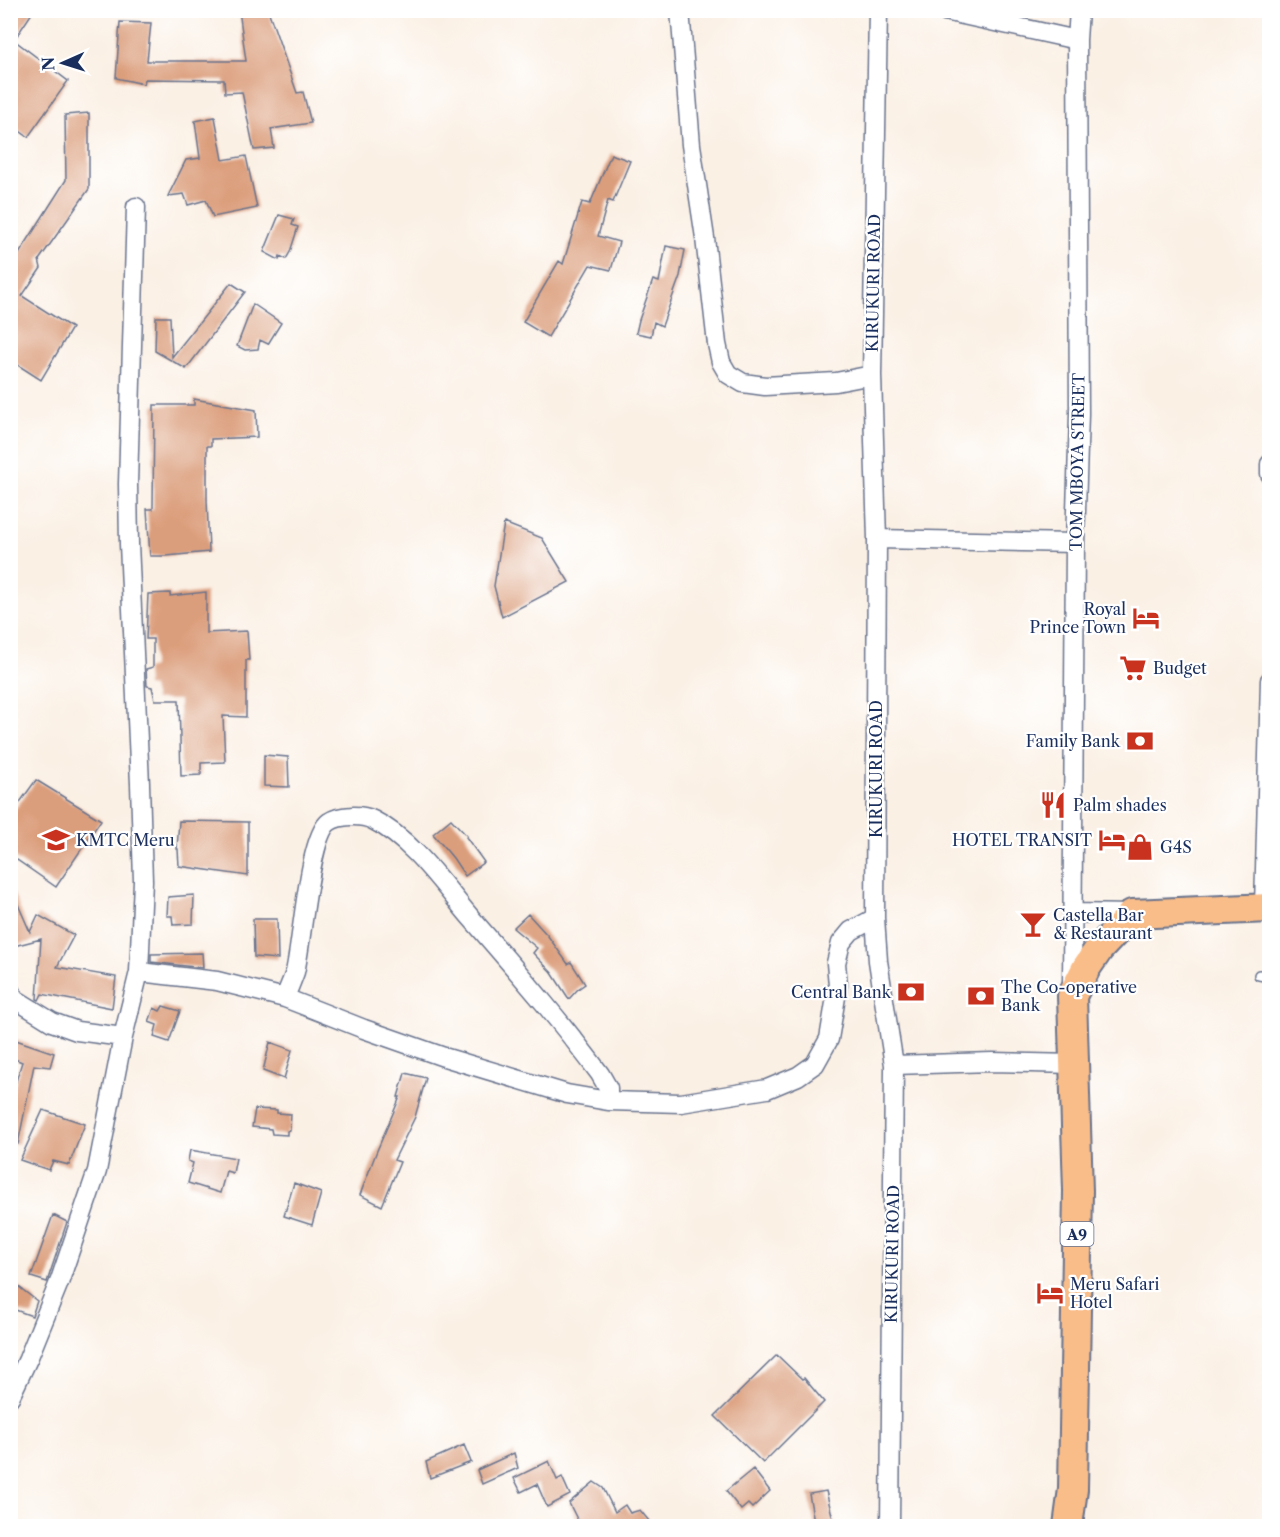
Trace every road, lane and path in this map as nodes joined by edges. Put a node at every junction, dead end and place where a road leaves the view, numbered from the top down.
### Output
1 (680, 10) edge
2 (878, 10) edge
3 (940, 10) edge
4 (1079, 10) edge
5 (1077, 40) junction
6 (136, 207) dead end
7 (872, 375) junction
8 (1269, 464) edge
9 (1269, 474) edge
10 (877, 539) junction
11 (1075, 543) junction
12 (1269, 681) edge
13 (1267, 907) edge
14 (1072, 913) junction
15 (1132, 914) junction
16 (875, 918) junction
17 (139, 972) junction
18 (1259, 975) dead end
19 (1269, 977) edge
20 (1072, 996) junction
21 (12, 997) edge
22 (285, 998) junction
23 (123, 1037) junction
24 (1074, 1064) junction
25 (894, 1065) junction
26 (608, 1101) junction
27 (10, 1397) edge
28 (890, 1527) edge
29 (1068, 1527) edge

1 - 7 street
2 - 7 street, KIRUKURI ROAD
3 - 5 street
4 - 5 street, TOM MBOYA STREET
5 - 11 street, TOM MBOYA STREET
6 - 17 street
7 - 10 street, KIRUKURI ROAD
8 - 9 street
10 - 11 street
10 - 16 street, KIRUKURI ROAD
11 - 14 street, TOM MBOYA STREET
12 - 13 street
13 - 15 highway
14 - 15 street
14 - 20 street, TOM MBOYA STREET
15 - 20 highway, A9
16 - 25 street, KIRUKURI ROAD
16 - 26 street
17 - 22 street
17 - 23 street
18 - 19 lane
20 - 24 highway, A9
21 - 23 street
22 - 26 street
22 - 26 street
23 - 27 street
24 - 25 street
24 - 29 highway, A9
25 - 28 street, KIRUKURI ROAD

